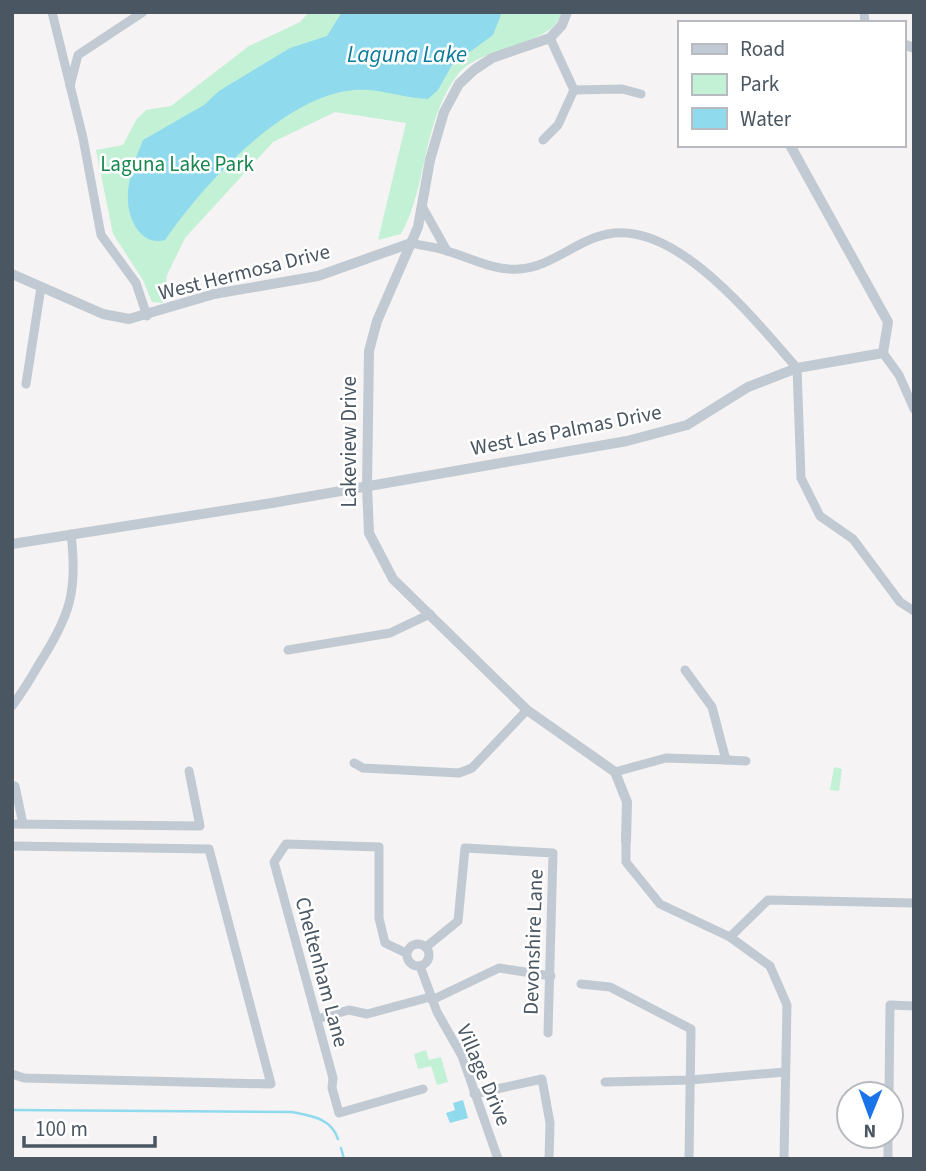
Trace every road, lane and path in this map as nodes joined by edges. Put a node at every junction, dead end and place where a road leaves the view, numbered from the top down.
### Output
1 (52, 12) edge
2 (143, 12) edge
3 (567, 12) edge
4 (550, 38) junction
5 (70, 88) junction
6 (574, 90) junction
7 (641, 93) dead end
8 (543, 140) dead end
9 (791, 147) edge
10 (424, 208) junction
11 (411, 243) junction
12 (447, 251) junction
13 (12, 274) edge
14 (41, 287) junction
15 (147, 316) junction
16 (883, 353) junction
17 (797, 368) junction
18 (26, 384) dead end
19 (914, 409) edge
20 (367, 486) junction
21 (71, 534) junction
22 (12, 544) edge
23 (914, 611) edge
24 (430, 614) junction
25 (288, 650) dead end
26 (685, 670) dead end
27 (12, 706) edge
28 (527, 710) junction
29 (726, 760) junction
30 (746, 761) dead end
31 (354, 763) dead end
32 (189, 771) dead end
33 (615, 772) junction
34 (15, 786) dead end
35 (17, 824) edge
36 (626, 841) joint
37 (12, 846) edge
38 (914, 903) edge
39 (730, 937) junction
40 (426, 947) junction
41 (406, 953) junction
42 (420, 967) junction
43 (551, 976) junction
44 (581, 984) dead end
45 (431, 999) junction
46 (914, 1006) edge
47 (317, 1018) junction
48 (548, 1033) dead end
49 (786, 1072) junction
50 (12, 1074) edge
51 (690, 1080) junction
52 (888, 1080) edge
53 (605, 1082) dead end
54 (423, 1089) dead end
55 (474, 1094) junction
56 (498, 1159) edge
57 (549, 1159) edge
58 (689, 1159) edge
59 (784, 1159) edge

1 - 5 street
2 - 5 street
3 - 4 street
4 - 6 street
4 - 10 street, Lakeview Drive
5 - 15 street
6 - 7 street
6 - 8 street
9 - 16 street
10 - 11 street, Lakeview Drive
10 - 12 street
11 - 12 street
11 - 15 street, West Hermosa Drive
11 - 20 street, Lakeview Drive
12 - 17 street
13 - 14 street, West Hermosa Drive
14 - 15 street, West Hermosa Drive
14 - 18 street
16 - 17 street, West Las Palmas Drive
16 - 19 street
17 - 20 street, West Las Palmas Drive
17 - 23 street
20 - 21 street, West Las Palmas Drive
20 - 24 street, Lakeview Drive
21 - 22 street, West Las Palmas Drive
21 - 27 street
24 - 25 street
24 - 28 street, Lakeview Drive
26 - 29 street
28 - 31 street
28 - 33 street, Lakeview Drive
29 - 30 street
29 - 33 street
32 - 35 street
33 - 36 street
34 - 35 street
36 - 39 street
37 - 50 street
38 - 39 street
39 - 49 street
40 - 41 street
40 - 42 street
40 - 43 street, Devonshire Lane
41 - 42 street
41 - 47 street, Cheltenham Lane
42 - 45 street, Village Drive
43 - 45 street
43 - 48 street, Devonshire Lane
44 - 51 street
45 - 47 street
45 - 55 street, Village Drive
46 - 52 street
47 - 54 street, Cheltenham Lane
49 - 51 street
49 - 59 street
51 - 53 street
51 - 58 street
55 - 56 street, Village Drive
55 - 57 street

